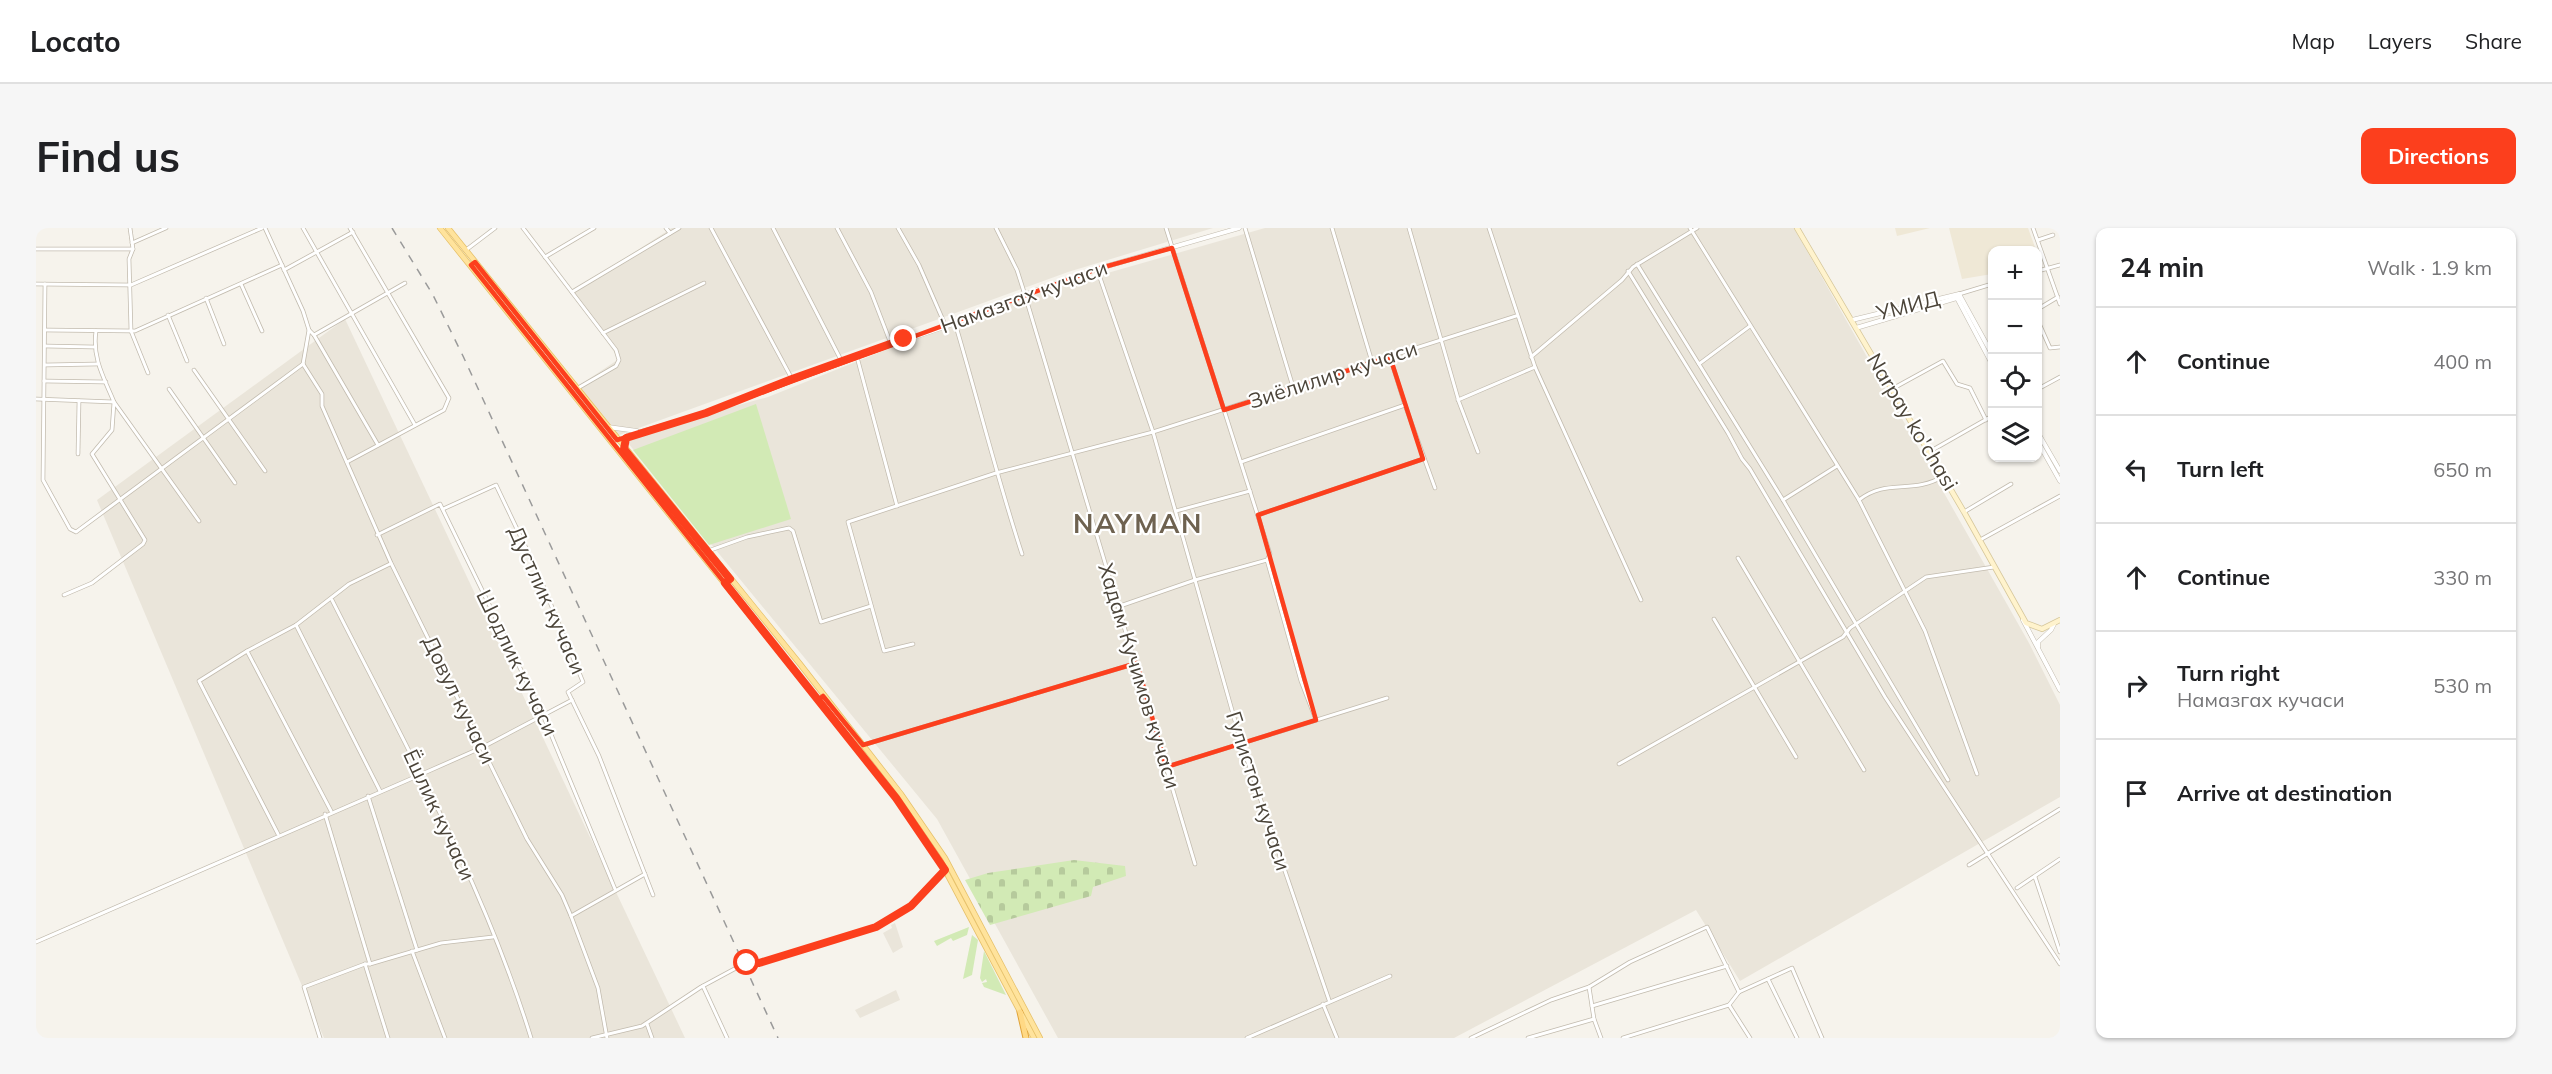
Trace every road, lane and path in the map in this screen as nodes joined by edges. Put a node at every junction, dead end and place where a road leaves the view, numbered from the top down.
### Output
1 (130, 228) edge
2 (166, 228) edge
3 (264, 228) edge
4 (303, 228) edge
5 (440, 228) edge
6 (448, 228) edge
7 (495, 228) edge
8 (523, 228) edge
9 (594, 228) edge
10 (666, 228) edge
11 (679, 228) edge
12 (711, 228) edge
13 (773, 228) edge
14 (837, 228) edge
15 (898, 228) edge
16 (996, 228) edge
17 (1166, 228) edge
18 (1239, 228) edge
19 (1245, 228) edge
20 (1332, 228) edge
21 (1409, 228) edge
22 (1489, 228) edge
23 (1697, 228) edge
24 (1797, 228) edge
25 (2034, 228) edge
26 (352, 230) edge
27 (1691, 230) edge
28 (670, 233) junction
29 (2053, 235) dead end
30 (2038, 240) junction
31 (132, 243) junction
32 (1172, 248) junction
33 (36, 249) edge
34 (133, 249) junction
35 (466, 250) junction
36 (316, 252) junction
37 (545, 257) junction
38 (473, 264) junction
39 (1637, 264) junction
40 (2060, 265) edge
41 (283, 267) junction
42 (2048, 268) junction
43 (1097, 269) junction
44 (2042, 270) edge
45 (1628, 271) junction
46 (405, 283) dead end
47 (704, 283) dead end
48 (36, 284) edge
49 (45, 284) junction
50 (241, 284) junction
51 (131, 285) junction
52 (1988, 285) edge
53 (389, 292) junction
54 (572, 292) junction
55 (1025, 295) junction
56 (1959, 295) junction
57 (2058, 297) junction
58 (206, 298) junction
59 (2060, 304) edge
60 (2042, 306) edge
61 (351, 314) junction
62 (168, 315) junction
63 (1516, 316) junction
64 (1852, 320) junction
65 (955, 323) junction
66 (1750, 326) junction
67 (946, 327) junction
68 (1856, 328) junction
69 (45, 330) junction
70 (309, 330) junction
71 (96, 331) junction
72 (131, 331) junction
73 (262, 331) dead end
74 (2042, 331) edge
75 (603, 333) junction
76 (314, 335) junction
77 (1442, 340) junction
78 (224, 344) dead end
79 (891, 344) junction
80 (45, 346) junction
81 (94, 347) junction
82 (1988, 347) edge
83 (2060, 347) edge
84 (1988, 356) edge
85 (857, 357) junction
86 (1390, 357) junction
87 (1531, 357) junction
88 (187, 361) dead end
89 (842, 362) junction
90 (1372, 362) junction
91 (45, 364) junction
92 (98, 364) junction
93 (303, 364) junction
94 (1699, 364) junction
95 (1534, 367) junction
96 (195, 370) dead end
97 (148, 373) dead end
98 (2060, 377) edge
99 (792, 379) junction
100 (44, 381) junction
101 (105, 382) junction
102 (1293, 387) junction
103 (2042, 387) edge
104 (576, 388) junction
105 (169, 389) dead end
106 (1892, 389) junction
107 (36, 399) edge
108 (44, 399) junction
109 (1458, 400) junction
110 (79, 401) junction
111 (114, 402) junction
112 (1405, 405) junction
113 (1224, 410) junction
114 (230, 420) junction
115 (1986, 420) joint
116 (415, 425) junction
117 (606, 426) junction
118 (640, 432) junction
119 (1154, 432) junction
120 (205, 439) junction
121 (2042, 441) edge
122 (378, 446) junction
123 (624, 449) junction
124 (2042, 450) edge
125 (1478, 452) dead end
126 (1929, 452) junction
127 (78, 454) dead end
128 (1071, 455) junction
129 (1423, 459) junction
130 (347, 462) junction
131 (1240, 462) junction
132 (1837, 465) junction
133 (163, 468) junction
134 (265, 471) dead end
135 (2060, 471) edge
136 (996, 473) junction
137 (1944, 476) junction
138 (2060, 481) edge
139 (235, 483) dead end
140 (2011, 484) dead end
141 (1435, 489) dead end
142 (1250, 491) junction
143 (2060, 496) edge
144 (121, 499) junction
145 (1783, 500) junction
146 (1859, 500) junction
147 (897, 506) junction
148 (443, 509) junction
149 (1176, 512) junction
150 (1964, 512) junction
151 (1258, 516) junction
152 (199, 522) dead end
153 (377, 535) junction
154 (1980, 540) junction
155 (708, 551) junction
156 (1022, 554) dead end
157 (1738, 558) dead end
158 (1267, 560) junction
159 (391, 563) junction
160 (1994, 567) junction
161 (730, 579) junction
162 (1195, 580) junction
163 (725, 583) junction
164 (1905, 592) junction
165 (64, 595) dead end
166 (332, 600) junction
167 (1641, 600) dead end
168 (871, 606) junction
169 (1120, 606) junction
170 (2023, 618) junction
171 (1714, 619) dead end
172 (2060, 620) edge
173 (1857, 624) junction
174 (2054, 624) junction
175 (296, 625) junction
176 (1845, 634) junction
177 (913, 644) dead end
178 (247, 651) junction
179 (2039, 654) junction
180 (1801, 661) junction
181 (1137, 663) junction
182 (1754, 686) junction
183 (2060, 690) edge
184 (823, 696) junction
185 (1387, 698) dead end
186 (572, 700) junction
187 (818, 700) junction
188 (543, 715) junction
189 (1316, 720) junction
190 (1241, 742) junction
191 (863, 745) junction
192 (483, 747) junction
193 (1796, 757) dead end
194 (1619, 764) dead end
195 (1166, 767) junction
196 (1864, 770) dead end
197 (422, 774) junction
198 (1977, 774) dead end
199 (1948, 780) dead end
200 (380, 791) junction
201 (368, 796) junction
202 (2060, 809) edge
203 (331, 811) junction
204 (325, 814) junction
205 (278, 834) junction
206 (1986, 853) junction
207 (2060, 860) edge
208 (1195, 864) dead end
209 (1969, 865) dead end
210 (945, 870) junction
211 (645, 874) junction
212 (2035, 877) junction
213 (2017, 888) dead end
214 (615, 890) junction
215 (653, 895) dead end
216 (571, 916) junction
217 (494, 937) junction
218 (36, 942) edge
219 (417, 950) junction
220 (412, 951) junction
221 (2060, 952) edge
222 (747, 963) dead end
223 (365, 964) junction
224 (370, 964) junction
225 (2060, 964) edge
226 (1727, 966) junction
227 (738, 967) dead end
228 (1390, 976) dead end
229 (1768, 979) junction
230 (703, 986) junction
231 (1589, 987) junction
232 (1739, 992) junction
233 (1329, 1000) junction
234 (1323, 1004) junction
235 (1730, 1005) junction
236 (1592, 1006) junction
237 (1020, 1012) junction
238 (1594, 1019) junction
239 (647, 1024) junction
240 (606, 1033) junction
241 (320, 1038) edge
242 (388, 1038) edge
243 (445, 1038) edge
244 (531, 1038) edge
245 (592, 1038) edge
246 (607, 1038) edge
247 (652, 1038) edge
248 (727, 1038) edge
249 (1026, 1038) edge
250 (1034, 1038) edge
251 (1040, 1038) edge
252 (1247, 1038) edge
253 (1337, 1038) edge
254 (1471, 1038) edge
255 (1528, 1038) edge
256 (1601, 1038) edge
257 (1623, 1038) edge
258 (1750, 1038) edge
259 (1797, 1038) edge
260 (1822, 1038) edge

1 - 31 street
2 - 31 street
3 - 41 street
3 - 51 street
4 - 36 street
5 - 38 main road
6 - 35 main road
7 - 35 street
8 - 37 street
9 - 37 street
10 - 28 street
11 - 28 street
12 - 99 street
13 - 89 street
14 - 79 street
15 - 67 street
16 - 55 street, Хадам Кучимов кучаси
17 - 32 street
18 - 32 street, Намазгах кучаси
19 - 102 street
20 - 90 street
21 - 77 street
22 - 63 street
23 - 27 street
24 - 64 main road, Narpay ko'chasi
25 - 30 street
26 - 36 street
26 - 53 street
27 - 39 street
27 - 66 street
28 - 54 street
29 - 30 street
30 - 42 street
31 - 34 street
32 - 43 street, Намазгах кучаси
32 - 113 street
33 - 34 street
34 - 51 street
35 - 38 main road
36 - 41 street
36 - 61 street
37 - 54 street
38 - 104 main road
38 - 163 main road
39 - 45 street
39 - 94 street
40 - 42 street
41 - 50 street
41 - 70 street
42 - 44 street
42 - 57 street
43 - 55 street, Намазгах кучаси
43 - 119 street, Гулистон кучаси
45 - 87 street
45 - 176 street
46 - 53 street
47 - 75 street
48 - 49 street
49 - 51 street
49 - 69 street
50 - 58 street
50 - 73 street
51 - 72 street
52 - 56 street, УМИД
53 - 61 street
53 - 116 street
54 - 75 street
55 - 65 street, Намазгах кучаси
55 - 128 street, Хадам Кучимов кучаси
56 - 64 street, УМИД
56 - 68 street, УМИД
56 - 82 street
56 - 84 street
57 - 59 street
57 - 60 street
58 - 62 street
58 - 78 street
61 - 76 street
61 - 116 street
62 - 72 street
62 - 88 street
63 - 77 street, Зиёлилир кучаси
63 - 87 street
64 - 68 main road, Narpay ko'chasi
65 - 67 street, Намазгах кучаси
65 - 136 street
66 - 94 street
66 - 132 street
67 - 79 street, Намазгах кучаси
68 - 106 main road, Narpay ko'chasi
69 - 71 street
69 - 80 street
70 - 76 street
70 - 93 street
71 - 72 street
71 - 81 street
72 - 97 street
74 - 83 street
75 - 104 street
76 - 122 street
77 - 86 street, Зиёлилир кучаси
77 - 109 street
79 - 85 street, Намазгах кучаси
80 - 81 street
80 - 91 street
81 - 92 street
85 - 89 street, Намазгах кучаси
85 - 147 street
86 - 90 street, Зиёлилир кучаси
86 - 112 street
87 - 95 street
89 - 99 street, Намазгах кучаси
90 - 102 street, Зиёлилир кучаси
91 - 92 street
91 - 100 street
92 - 101 street
93 - 114 street
93 - 130 street, Довул кучаси
94 - 145 street
95 - 109 street
95 - 167 street
96 - 114 street
98 - 103 street
99 - 118 street, Намазгах кучаси
100 - 101 street
100 - 108 street
101 - 111 street
102 - 113 street, Зиёлилир кучаси
104 - 117 main road
105 - 120 street
106 - 115 street
106 - 126 main road, Narpay ko'chasi
107 - 108 street
108 - 110 street
108 - 144 street
109 - 125 street
110 - 111 street
110 - 127 street
111 - 133 street
111 - 144 street
112 - 129 street
112 - 131 street
113 - 119 street, Зиёлилир кучаси
113 - 131 street
114 - 120 street
114 - 134 street
115 - 126 street
116 - 122 street
117 - 118 street
117 - 123 main road
118 - 123 street
119 - 128 street, Зиёлилир кучаси
119 - 149 street, Гулистон кучаси
120 - 133 street
120 - 139 street
121 - 135 street
122 - 130 street
123 - 155 main road
124 - 138 street
126 - 137 main road, Narpay ko'chasi
128 - 136 street, Зиёлилир кучаси
128 - 169 street, Хадам Кучимов кучаси
129 - 141 street
129 - 151 street
130 - 153 street, Довул кучаси
131 - 142 street
132 - 145 street
132 - 146 street
133 - 144 street
133 - 152 street
136 - 147 street, Зиёлилир кучаси
136 - 156 street
137 - 146 street
137 - 150 main road, Narpay ko'chasi
140 - 150 street
142 - 149 street
142 - 151 street
143 - 154 street
144 - 165 street
145 - 173 street
146 - 164 street
147 - 168 street, Зиёлилир кучаси
148 - 153 street
148 - 186 street, Дустлик кучаси
148 - 188 street, Шодлик кучаси
149 - 162 street, Гулистон кучаси
150 - 154 main road, Narpay ko'chasi
151 - 158 street
153 - 159 street, Довул кучаси
154 - 160 main road, Narpay ko'chasi
155 - 161 main road
155 - 168 street
157 - 180 street
158 - 162 street
158 - 189 street
159 - 166 street
159 - 192 street, Довул кучаси
160 - 164 street
160 - 170 main road, Narpay ko'chasi
161 - 163 main road
161 - 184 main road
162 - 169 street
162 - 190 street, Гулистон кучаси
163 - 187 main road
164 - 173 street
164 - 198 street
166 - 175 street
166 - 197 street, Ёшлик кучаси
168 - 177 street
169 - 181 street, Хадам Кучимов кучаси
170 - 174 main road, Narpay ko'chasi
170 - 179 street, Narpay ko'chasi
171 - 182 street
172 - 174 main road
173 - 176 street
173 - 199 street
174 - 179 street
175 - 178 street
175 - 200 street
176 - 180 street
176 - 206 street
178 - 203 street
178 - 205 street
179 - 183 street, Narpay ko'chasi
180 - 182 street
180 - 196 street
181 - 191 street
181 - 195 street, Хадам Кучимов кучаси
182 - 193 street
182 - 194 street
184 - 187 main road
184 - 191 main road
185 - 189 street
186 - 188 street
186 - 211 street, Дустлик кучаси
187 - 210 main road
188 - 192 street
188 - 214 street, Шодлик кучаси
189 - 190 street
190 - 195 street
190 - 233 street, Гулистон кучаси
191 - 251 main road
192 - 197 street
192 - 216 street, Довул кучаси
195 - 208 street, Хадам Кучимов кучаси
197 - 200 street
197 - 217 street, Ёшлик кучаси
200 - 201 street
201 - 203 street
201 - 219 street
202 - 206 street
203 - 204 street
204 - 205 street
204 - 224 street
205 - 218 street
206 - 209 street
206 - 225 street
207 - 212 street
210 - 222 street
210 - 237 main road
211 - 214 street
211 - 215 street, Дустлик кучаси
212 - 213 street
212 - 221 street
214 - 216 street
216 - 240 street, Довул кучаси
217 - 219 street
217 - 244 street, Ёшлик кучаси
219 - 220 street
220 - 224 street
220 - 243 street
223 - 224 street
223 - 241 street
223 - 242 street
226 - 231 street
226 - 232 street
226 - 236 street
227 - 230 street
228 - 233 street
229 - 232 street
229 - 259 street
229 - 260 street
230 - 239 street
230 - 248 street
231 - 236 street
231 - 254 street
232 - 235 street
233 - 234 street
234 - 252 street
234 - 253 street
235 - 257 street
235 - 258 street
236 - 238 street
237 - 249 highway
237 - 250 main road
238 - 255 street
238 - 256 street
239 - 240 street
239 - 247 street
240 - 245 street
240 - 246 street, Довул кучаси

